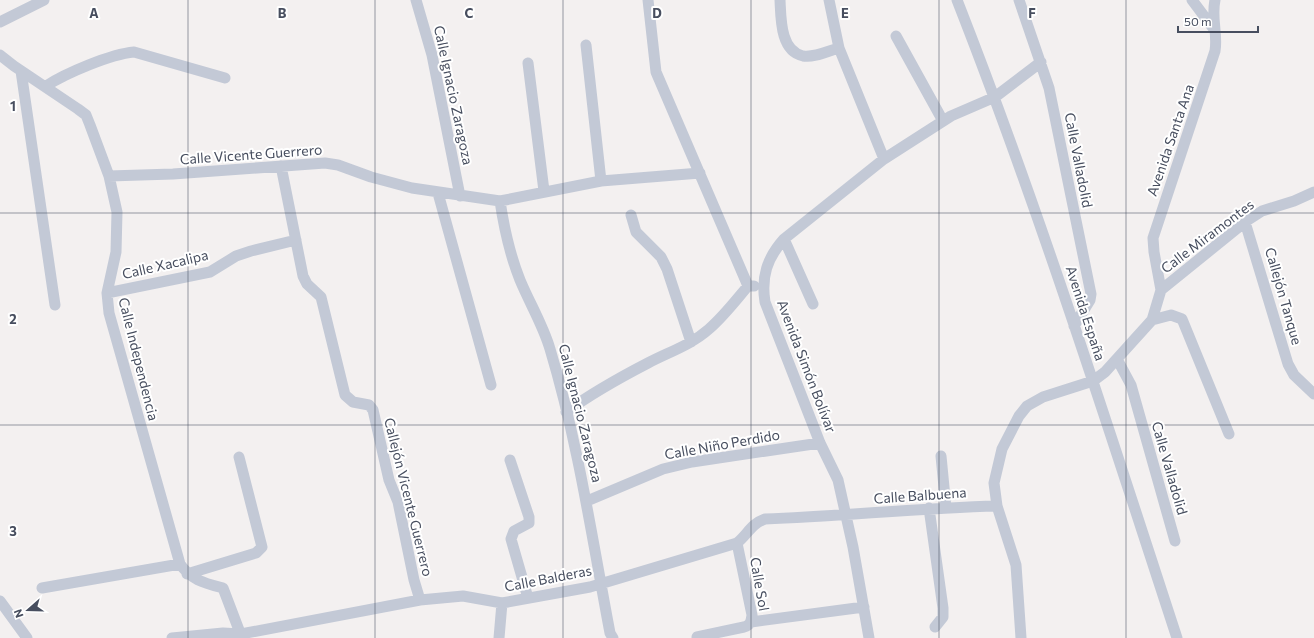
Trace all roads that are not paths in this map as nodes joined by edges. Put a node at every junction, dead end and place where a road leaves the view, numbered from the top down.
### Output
1 (44, 0) edge
2 (416, 0) edge
3 (648, 0) edge
4 (780, 0) edge
5 (829, 0) edge
6 (957, 0) edge
7 (1019, 0) edge
8 (1192, 0) edge
9 (1215, 0) edge
10 (0, 22) edge
11 (1215, 30) junction
12 (896, 36) dead end
13 (586, 45) dead end
14 (839, 48) junction
15 (0, 55) edge
16 (1041, 62) junction
17 (528, 63) dead end
18 (21, 71) junction
19 (225, 78) dead end
20 (46, 86) junction
21 (995, 97) junction
22 (943, 121) junction
23 (884, 159) junction
24 (281, 166) junction
25 (700, 173) junction
26 (109, 176) junction
27 (601, 181) junction
28 (544, 191) junction
29 (1314, 192) edge
30 (438, 193) junction
31 (460, 196) junction
32 (500, 201) junction
33 (631, 215) dead end
34 (1245, 222) junction
35 (784, 239) junction
36 (296, 240) junction
37 (748, 286) junction
38 (763, 286) junction
39 (1161, 290) junction
40 (107, 293) junction
41 (813, 304) dead end
42 (55, 305) dead end
43 (1152, 320) junction
44 (1074, 326) junction
45 (691, 342) junction
46 (1117, 359) junction
47 (1093, 382) junction
48 (491, 385) dead end
49 (1314, 394) edge
50 (566, 412) junction
51 (1229, 434) dead end
52 (820, 443) junction
53 (942, 456) dead end
54 (239, 457) dead end
55 (510, 460) dead end
56 (587, 501) junction
57 (997, 506) junction
58 (929, 508) junction
59 (946, 508) junction
60 (846, 516) junction
61 (1175, 541) dead end
62 (737, 543) junction
63 (180, 564) junction
64 (187, 574) junction
65 (601, 582) junction
66 (42, 588) dead end
67 (528, 598) junction
68 (420, 600) junction
69 (0, 601) edge
70 (502, 603) junction
71 (864, 607) junction
72 (751, 622) junction
73 (935, 627) dead end
74 (242, 636) edge
75 (697, 637) edge
76 (27, 638) edge
77 (172, 638) edge
78 (499, 638) edge
79 (613, 638) edge
80 (869, 638) edge
81 (1021, 638) edge
82 (1177, 638) edge

1 - 10 street
2 - 31 street, Calle Ignacio Zaragoza
3 - 25 street
4 - 14 street
5 - 14 street
6 - 21 street, Avenida España
7 - 16 street, Calle Valladolid
8 - 11 street
9 - 11 street, Avenida Santa Ana
11 - 39 street, Avenida Santa Ana
12 - 22 street
13 - 27 street
14 - 23 street
15 - 18 street, Calle Independencia
16 - 21 street, Avenida Simón Bolívar
16 - 44 street, Calle Valladolid
17 - 28 street
18 - 20 street, Calle Independencia
18 - 42 street
19 - 20 street
20 - 26 street, Calle Independencia
21 - 22 street, Avenida Simón Bolívar
21 - 44 street, Avenida España
22 - 23 street, Avenida Simón Bolívar
23 - 35 street, Avenida Simón Bolívar
24 - 26 street, Calle Vicente Guerrero
24 - 30 street, Calle Vicente Guerrero
24 - 36 street, Callejón Vicente Guerrero
25 - 27 street, Calle Vicente Guerrero
25 - 37 street
26 - 40 street, Calle Independencia
27 - 28 street, Calle Vicente Guerrero
28 - 32 street, Calle Vicente Guerrero
29 - 34 street, Calle Miramontes
30 - 31 street, Calle Vicente Guerrero
30 - 48 street
31 - 32 street, Calle Vicente Guerrero
32 - 50 street, Calle Ignacio Zaragoza
33 - 45 street
34 - 39 street, Calle Miramontes
34 - 49 street, Callejón Tanque
35 - 38 street, Avenida Simón Bolívar
35 - 41 street
36 - 40 street, Calle Xacalipa
36 - 68 street, Callejón Vicente Guerrero
37 - 38 street
37 - 45 street
38 - 52 street, Avenida Simón Bolívar
39 - 43 street, Calle Miramontes
40 - 63 street, Calle Independencia
43 - 46 street, Calle Miramontes
43 - 51 street
44 - 47 street, Avenida España
45 - 50 street
46 - 47 street, Calle Miramontes
46 - 61 street, Calle Valladolid
47 - 57 street
47 - 82 street, Avenida España
50 - 56 street, Calle Ignacio Zaragoza
52 - 56 street, Calle Niño Perdido
52 - 60 street, Avenida Simón Bolívar
53 - 59 street
54 - 64 street
55 - 67 street
56 - 65 street, Calle Ignacio Zaragoza
57 - 59 street, Calle Balbuena
57 - 81 street
58 - 59 street, Calle Balbuena
58 - 60 street, Calle Balbuena
58 - 73 street
60 - 62 street, Calle Balderas
60 - 71 street, Avenida Simón Bolívar
62 - 65 street, Calle Balderas
62 - 72 street, Calle Sol
63 - 64 street, Calle Independencia
63 - 66 street
64 - 74 street, Calle Independencia
65 - 67 street, Calle Balderas
65 - 79 street, Calle Ignacio Zaragoza
67 - 70 street, Calle Balderas
68 - 70 street, Calle Balderas
68 - 74 street, Calle Balderas
69 - 76 street
70 - 78 street
71 - 72 street
71 - 80 street, Avenida Simón Bolívar
72 - 75 street, Calle Sol
74 - 77 street, Calle Balderas

